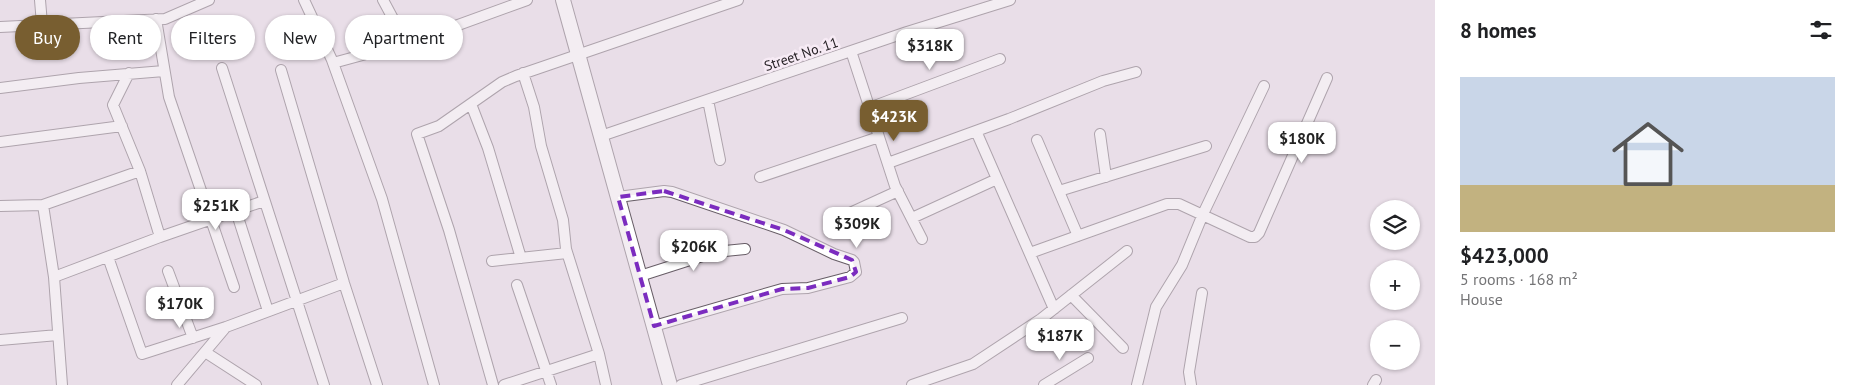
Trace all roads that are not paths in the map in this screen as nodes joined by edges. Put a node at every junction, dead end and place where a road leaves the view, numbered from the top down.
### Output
1 (40, 0) edge
2 (209, 0) edge
3 (304, 0) edge
4 (383, 0) edge
5 (527, 0) edge
6 (563, 0) edge
7 (738, 0) edge
8 (1010, 0) edge
9 (41, 15) edge
10 (391, 15) edge
11 (161, 19) edge
12 (463, 23) edge
13 (15, 26) edge
14 (0, 27) edge
15 (851, 51) junction
16 (161, 52) edge
17 (578, 55) junction
18 (1000, 59) dead end
19 (346, 60) edge
20 (333, 64) junction
21 (222, 68) dead end
22 (281, 70) dead end
23 (164, 71) junction
24 (1136, 72) dead end
25 (523, 73) junction
26 (129, 74) junction
27 (1327, 78) dead end
28 (1264, 86) dead end
29 (0, 88) edge
30 (708, 100) junction
31 (471, 104) junction
32 (869, 108) junction
33 (122, 126) junction
34 (976, 131) junction
35 (1100, 134) dead end
36 (601, 136) junction
37 (879, 137) junction
38 (1037, 140) dead end
39 (0, 142) edge
40 (1206, 146) dead end
41 (720, 160) dead end
42 (888, 163) junction
43 (140, 171) junction
44 (760, 177) dead end
45 (1106, 177) junction
46 (997, 180) junction
47 (898, 191) junction
48 (1059, 191) junction
49 (618, 196) junction
50 (264, 201) junction
51 (43, 205) junction
52 (0, 206) edge
53 (236, 211) junction
54 (1203, 214) junction
55 (839, 218) dead end
56 (912, 218) junction
57 (210, 220) junction
58 (1078, 236) junction
59 (160, 237) junction
60 (922, 239) dead end
61 (745, 249) dead end
62 (1127, 251) dead end
63 (567, 253) junction
64 (1030, 253) junction
65 (108, 257) junction
66 (521, 258) junction
67 (492, 261) dead end
68 (168, 271) dead end
69 (640, 276) junction
70 (54, 277) junction
71 (344, 283) junction
72 (517, 286) dead end
73 (234, 287) dead end
74 (1202, 293) dead end
75 (1072, 295) junction
76 (296, 301) junction
77 (1054, 308) junction
78 (268, 311) junction
79 (902, 318) dead end
80 (654, 326) junction
81 (226, 327) junction
82 (58, 335) junction
83 (193, 338) junction
84 (0, 340) edge
85 (1123, 348) dead end
86 (205, 352) junction
87 (599, 354) junction
88 (1088, 358) dead end
89 (546, 371) junction
90 (62, 385) edge
91 (176, 385) edge
92 (256, 385) edge
93 (324, 385) edge
94 (378, 385) edge
95 (434, 385) edge
96 (493, 385) edge
97 (504, 385) edge
98 (551, 385) edge
99 (606, 385) edge
100 (670, 385) edge
101 (681, 385) edge
102 (912, 385) edge
103 (1044, 385) edge
104 (1137, 385) edge
105 (1191, 385) edge

1 - 9 street
2 - 11 street
3 - 20 street
4 - 10 street
5 - 12 street
6 - 17 street
7 - 17 street
8 - 15 street, Street No. 11
13 - 14 street
15 - 30 street, Street No. 11
15 - 32 street
16 - 23 street
17 - 25 street
17 - 36 street
18 - 32 street
19 - 20 street
20 - 95 street
21 - 50 street
22 - 71 street
23 - 26 street
23 - 57 street
24 - 34 street
25 - 31 street
25 - 63 street
26 - 29 street
26 - 33 street
27 - 54 street
28 - 54 street
30 - 36 street, Street No. 11
30 - 41 street
31 - 66 street
31 - 96 street
32 - 37 street
33 - 39 street
33 - 43 street
34 - 42 street
34 - 46 street
35 - 45 street
36 - 49 street
37 - 42 street
37 - 44 street
38 - 48 street
40 - 45 street
42 - 47 street
43 - 51 street
43 - 59 street
45 - 48 street
46 - 56 street
46 - 64 street
47 - 55 street
47 - 56 street
48 - 58 street
49 - 69 street
49 - 80 street
50 - 53 street
50 - 76 street
51 - 52 street
51 - 70 street
53 - 57 street
53 - 78 street
54 - 58 street
54 - 104 street
56 - 60 street
57 - 59 street
57 - 73 street
58 - 64 street
59 - 65 street
61 - 69 street
62 - 75 street
63 - 66 street
63 - 87 street
64 - 77 street
65 - 70 street
65 - 83 street
66 - 67 street
68 - 83 street
69 - 80 street
70 - 82 street
71 - 76 street
71 - 94 street
72 - 89 street
74 - 105 street
75 - 77 street
75 - 85 street
76 - 78 street
76 - 93 street
77 - 102 street
78 - 81 street
79 - 101 street
80 - 100 street
81 - 83 street
81 - 86 street
82 - 84 street
82 - 90 street
86 - 91 street
86 - 92 street
87 - 89 street
87 - 99 street
88 - 103 street
89 - 97 street
89 - 98 street

